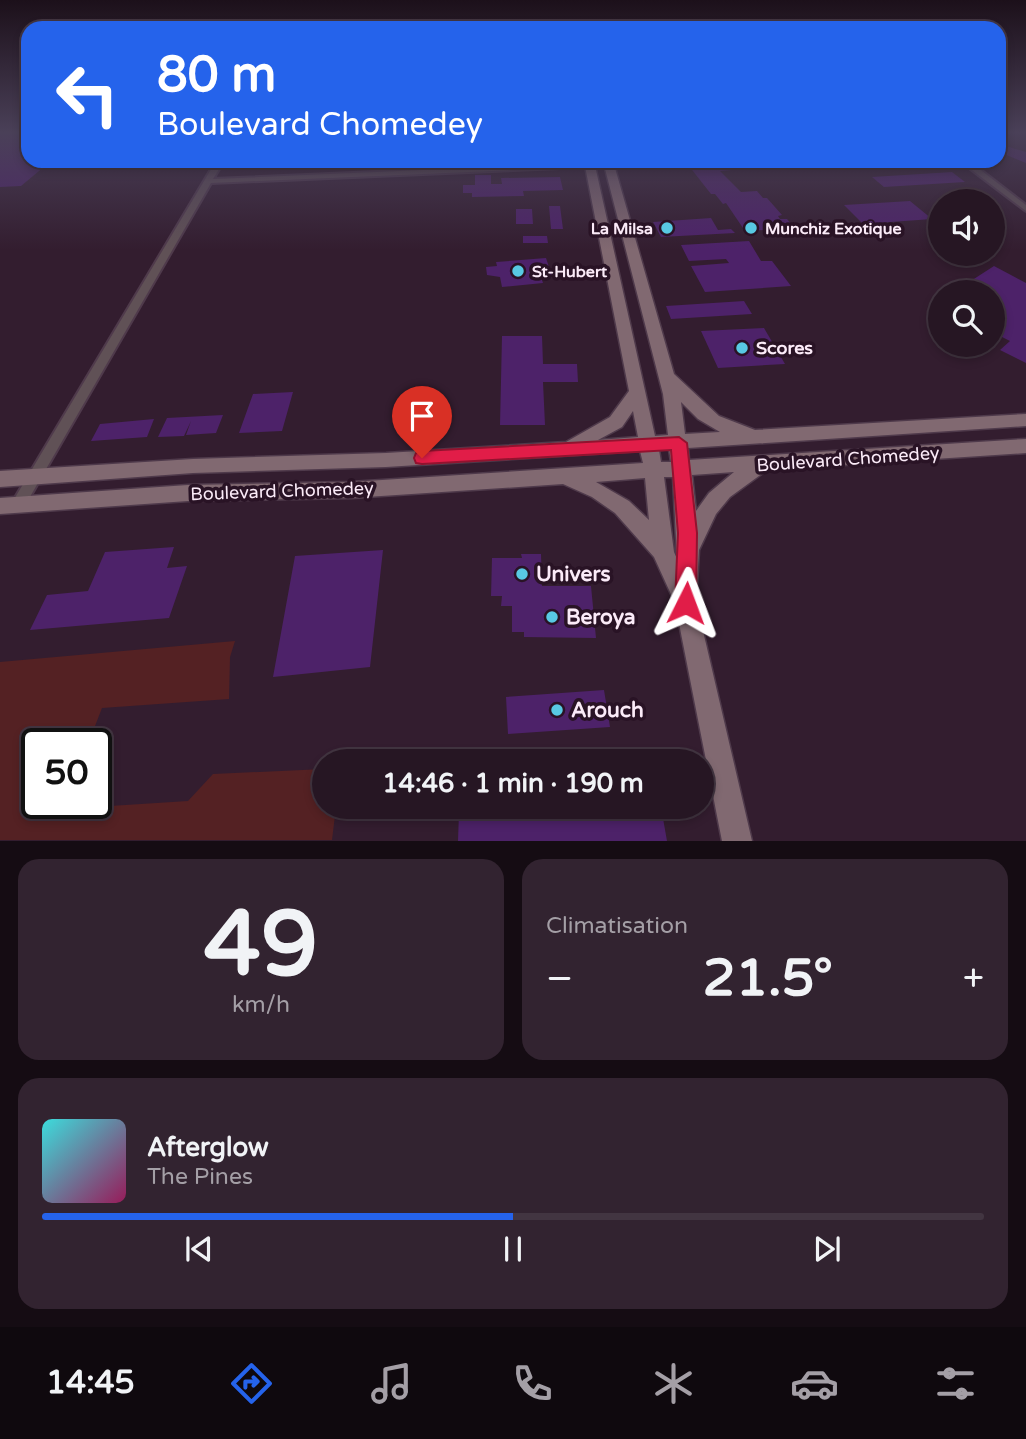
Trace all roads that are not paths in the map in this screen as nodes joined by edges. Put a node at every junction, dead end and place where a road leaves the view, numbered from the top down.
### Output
1 (214, 171) edge
2 (352, 171) edge
3 (591, 171) edge
4 (611, 171) edge
5 (977, 171) edge
6 (208, 181) junction
7 (1026, 209) edge
8 (668, 376) junction
9 (638, 390) junction
10 (1026, 420) edge
11 (770, 437) junction
12 (679, 443) junction
13 (649, 444) junction
14 (1026, 446) edge
15 (561, 449) junction
16 (762, 465) junction
17 (682, 470) junction
18 (654, 472) junction
19 (36, 476) junction
20 (563, 476) junction
21 (0, 479) edge
22 (9, 505) edge
23 (688, 551) junction
24 (663, 552) junction
25 (686, 603) junction
26 (737, 841) edge

1 - 6 street
2 - 6 street
3 - 9 main road
4 - 8 main road
5 - 7 street
6 - 19 street
8 - 11 main road
8 - 12 main road
9 - 13 main road
9 - 15 main road
10 - 11 main road, Boulevard Chomedey
11 - 12 main road, Boulevard Chomedey
12 - 13 main road, Boulevard Chomedey
12 - 17 main road
13 - 15 main road, Boulevard Chomedey
13 - 18 main road
14 - 16 main road, Boulevard Chomedey
15 - 19 main road, Boulevard Chomedey
16 - 17 main road, Boulevard Chomedey
16 - 23 main road
17 - 18 main road, Boulevard Chomedey
17 - 23 main road
18 - 20 main road, Boulevard Chomedey
18 - 24 main road
19 - 21 main road, Boulevard Chomedey
19 - 22 street
20 - 22 main road, Boulevard Chomedey
20 - 24 main road
23 - 25 main road
24 - 25 main road
25 - 26 main road

